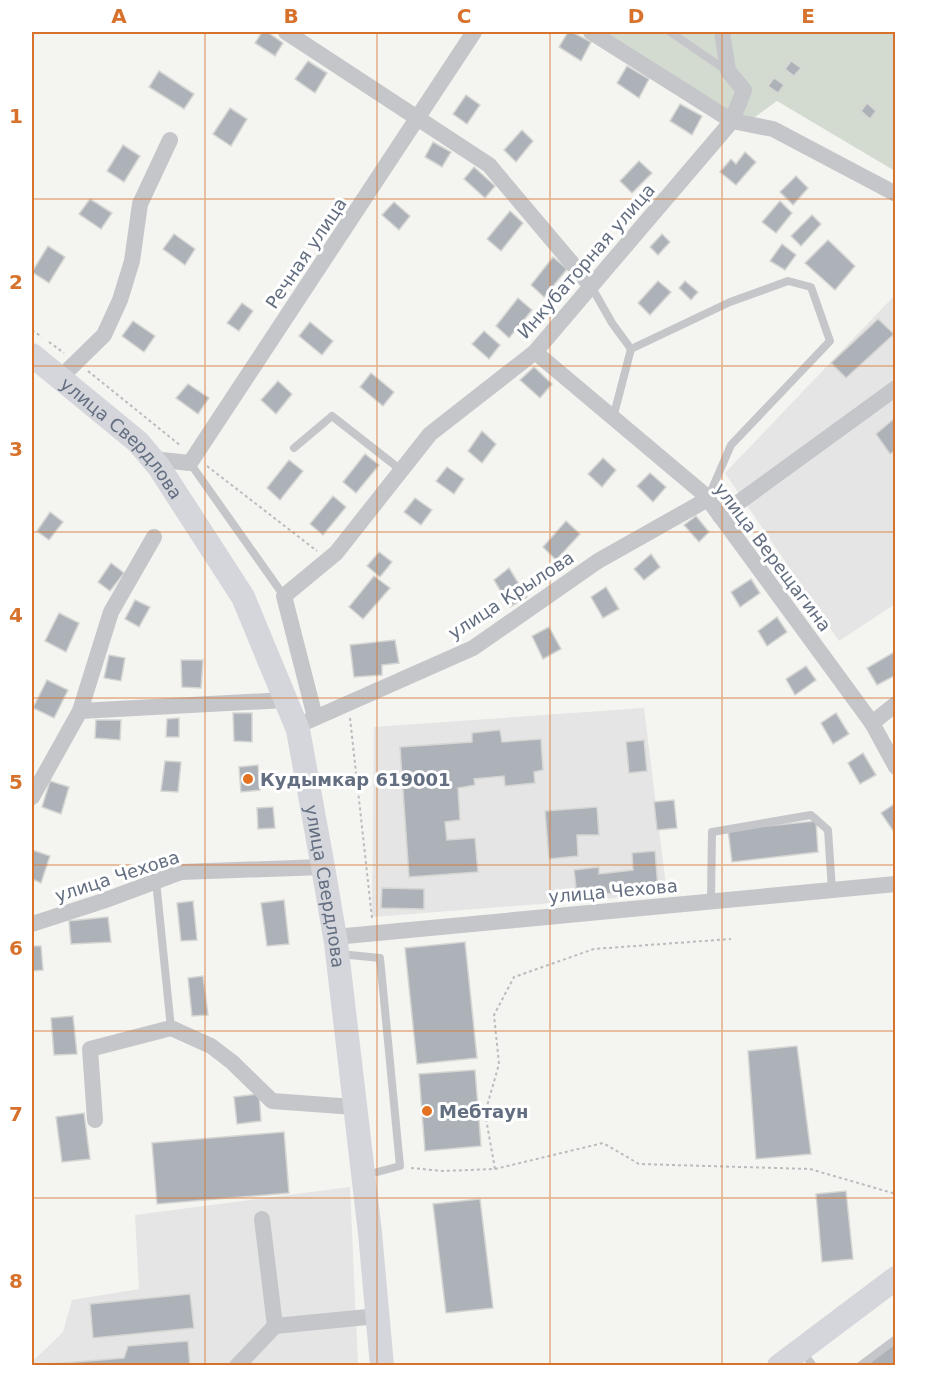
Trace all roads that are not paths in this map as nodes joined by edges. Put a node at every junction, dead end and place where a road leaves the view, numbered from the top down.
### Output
1 (286, 32) edge
2 (474, 32) edge
3 (591, 32) edge
4 (670, 32) edge
5 (722, 32) edge
6 (728, 71) junction
7 (418, 119) junction
8 (732, 121) junction
9 (170, 140) dead end
10 (896, 194) edge
11 (591, 286) junction
12 (631, 349) junction
13 (535, 352) junction
14 (32, 354) edge
15 (68, 370) junction
16 (896, 388) edge
17 (614, 418) junction
18 (294, 448) dead end
19 (152, 459) junction
20 (192, 460) junction
21 (401, 470) junction
22 (708, 499) junction
23 (720, 516) junction
24 (154, 537) dead end
25 (284, 596) junction
26 (286, 700) junction
27 (896, 704) edge
28 (80, 711) junction
29 (306, 722) junction
30 (872, 723) junction
31 (896, 766) edge
32 (32, 797) edge
33 (323, 867) junction
34 (156, 881) junction
35 (896, 884) edge
36 (832, 890) junction
37 (711, 901) junction
38 (32, 924) edge
39 (336, 945) junction
40 (171, 1028) junction
41 (354, 1107) junction
42 (95, 1120) dead end
43 (363, 1176) junction
44 (262, 1219) dead end
45 (896, 1278) edge
46 (378, 1316) junction
47 (275, 1326) junction
48 (896, 1340) edge
49 (807, 1357) edge
50 (237, 1365) edge
51 (382, 1365) edge
52 (779, 1365) edge
53 (860, 1365) edge

1 - 7 street
2 - 7 street, Речная улица
3 - 8 street
4 - 6 lane
5 - 6 street
6 - 8 street, Инкубаторная улица
7 - 11 street
7 - 20 street, Речная улица
8 - 10 street
8 - 11 street, Инкубаторная улица
9 - 15 street
11 - 12 lane
11 - 13 street, Инкубаторная улица
12 - 17 lane
12 - 22 lane
13 - 17 street, улица Верещагина
13 - 21 street, Инкубаторная улица
14 - 15 main road, улица Свердлова
15 - 19 main road, улица Свердлова
16 - 23 street
17 - 22 street, улица Верещагина
18 - 21 lane
19 - 20 street
19 - 26 main road, улица Свердлова
20 - 25 lane
21 - 25 street, Инкубаторная улица
22 - 23 street, улица Верещагина
22 - 29 street, улица Крылова
23 - 30 street, улица Верещагина
24 - 28 street
25 - 29 street
26 - 28 street
26 - 29 main road, улица Свердлова
27 - 30 street
28 - 32 street
29 - 33 main road, улица Свердлова
30 - 31 street, улица Верещагина
33 - 34 street, улица Чехова
33 - 39 main road, улица Свердлова
34 - 38 street, улица Чехова
34 - 40 lane
35 - 36 street, улица Чехова
36 - 37 street, улица Чехова
36 - 37 lane
37 - 39 street, улица Чехова
39 - 41 main road, улица Свердлова
39 - 43 lane
40 - 41 street
40 - 42 street
41 - 43 main road, улица Свердлова
43 - 46 main road, улица Свердлова
44 - 47 street
45 - 49 main road
46 - 47 street
46 - 51 main road, улица Свердлова
47 - 50 street
48 - 53 lane
49 - 52 main road

